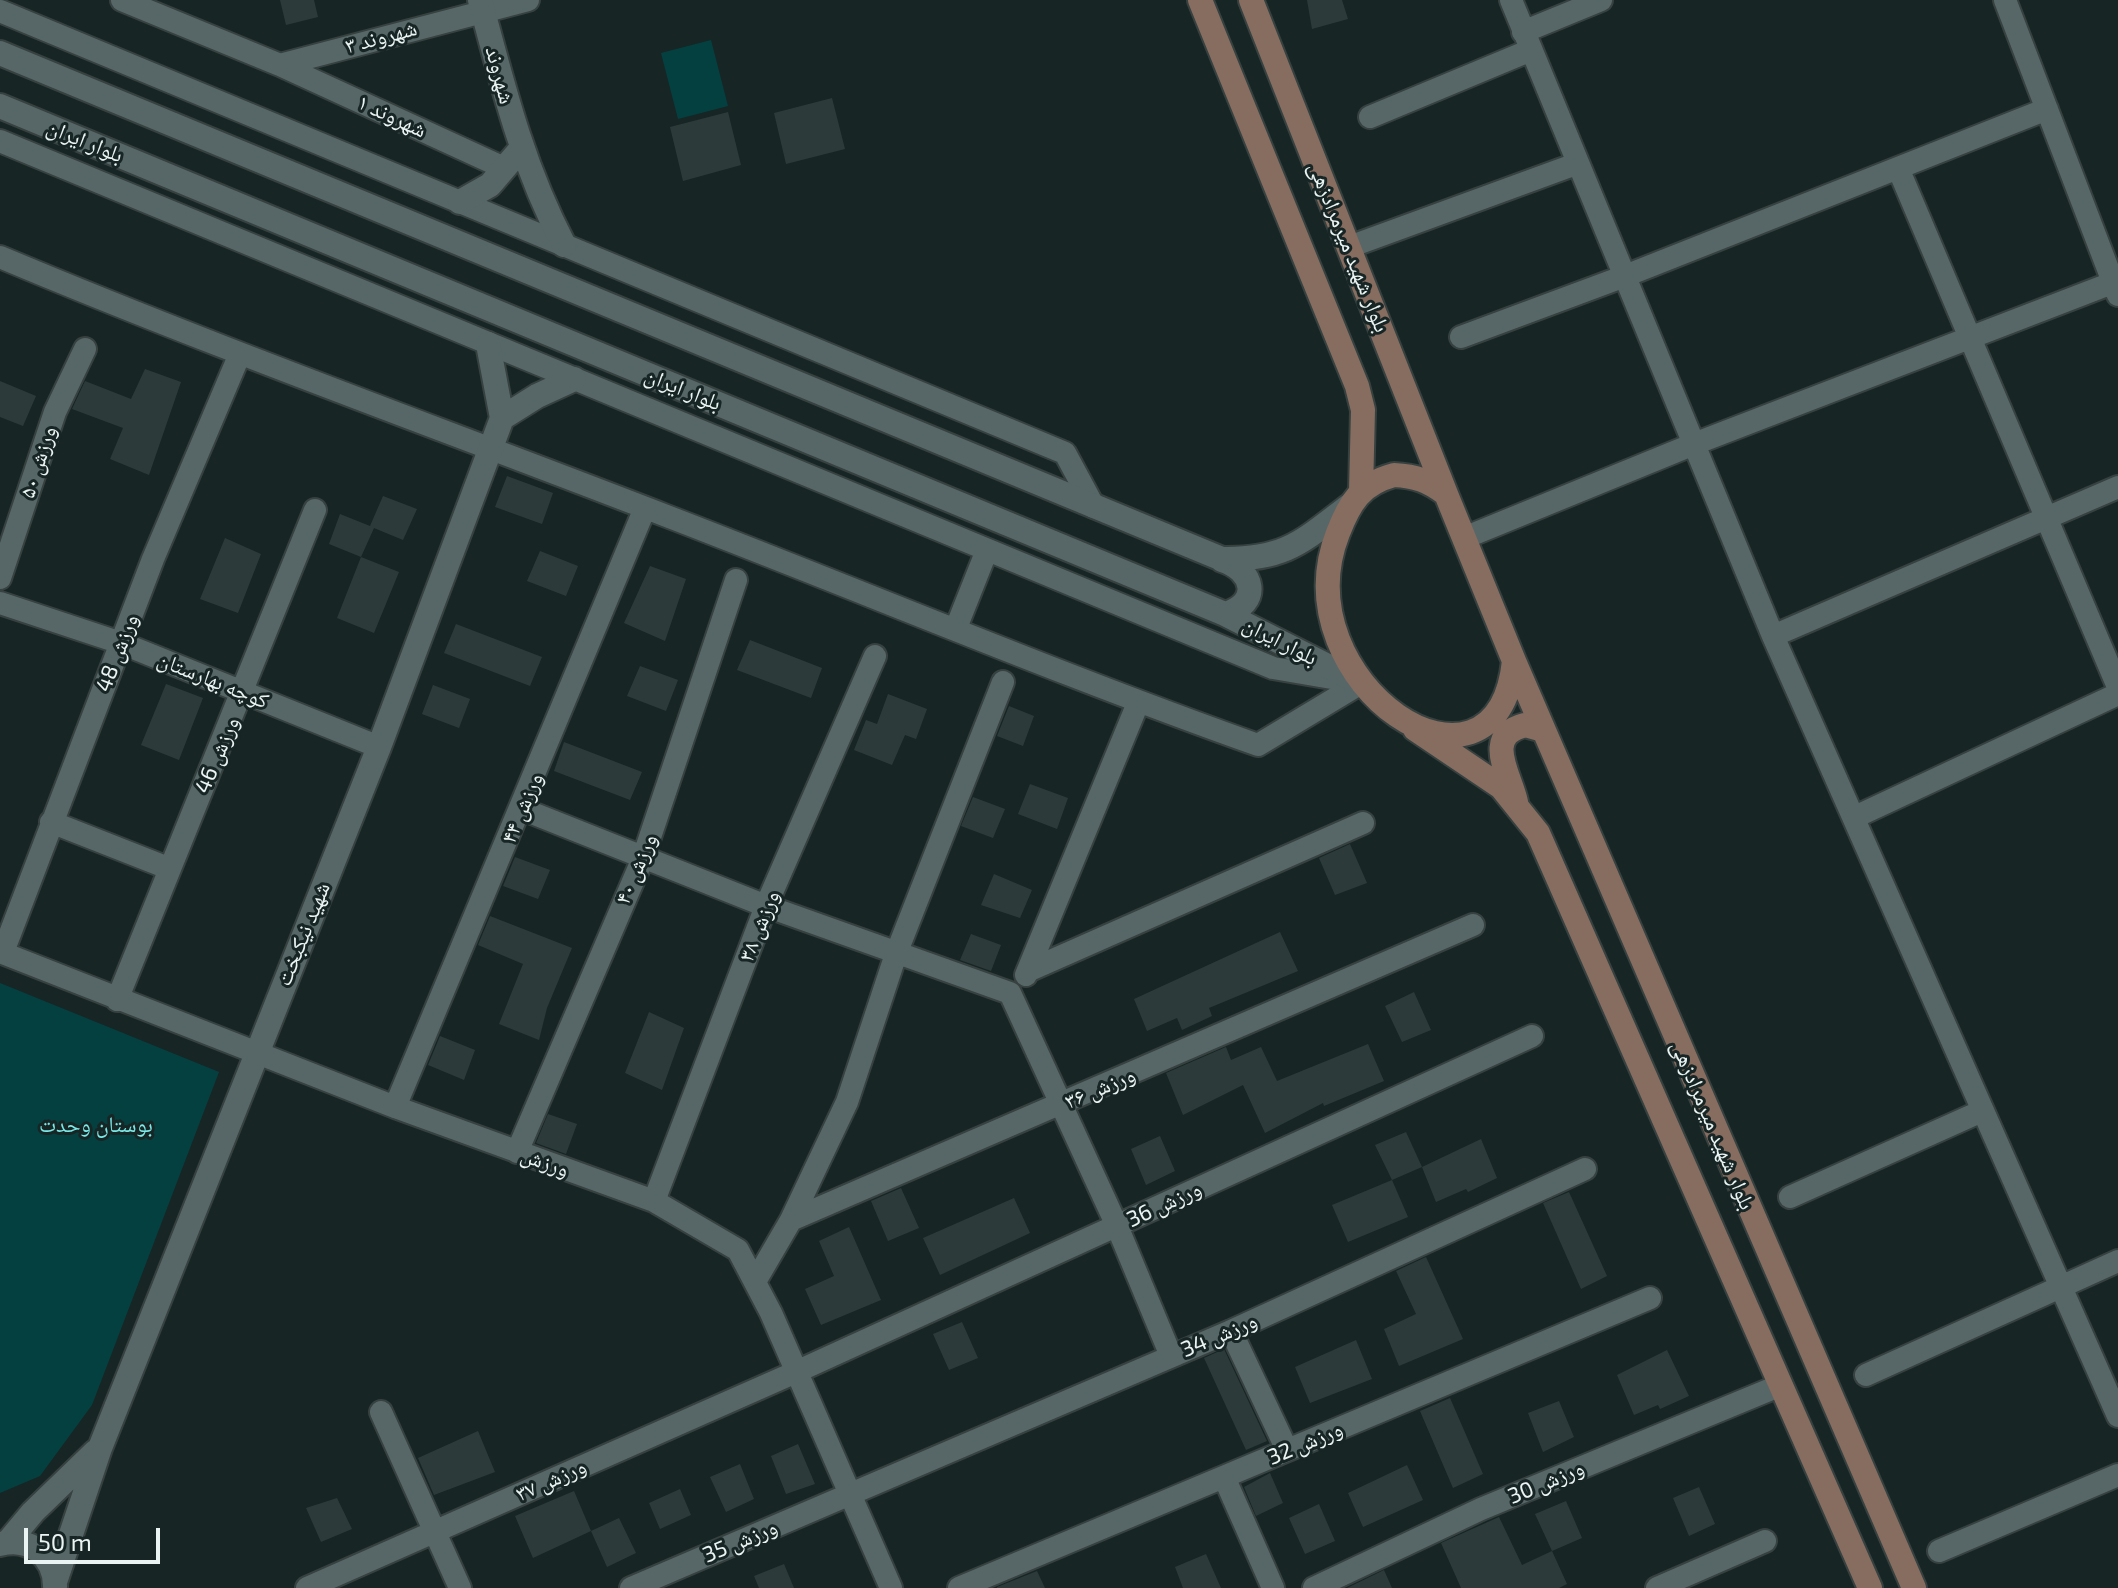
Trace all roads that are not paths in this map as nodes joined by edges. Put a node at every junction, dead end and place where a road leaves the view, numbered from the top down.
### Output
1 (122, 0) edge
2 (528, 0) edge
3 (1200, 0) edge
4 (1251, 0) edge
5 (1511, 0) edge
6 (1601, 0) edge
7 (2005, 0) edge
8 (481, 5) edge
9 (0, 11) edge
10 (1527, 41) junction
11 (0, 53) edge
12 (280, 65) junction
13 (0, 106) edge
14 (2047, 109) junction
15 (1370, 117) dead end
16 (281, 128) junction
17 (0, 141) edge
18 (512, 159) junction
19 (266, 164) junction
20 (1576, 164) junction
21 (1898, 168) junction
22 (460, 202) junction
23 (564, 245) junction
24 (1349, 247) junction
25 (0, 257) edge
26 (1625, 276) junction
27 (2115, 290) edge
28 (1461, 337) dead end
29 (1970, 338) junction
30 (488, 344) junction
31 (85, 349) dead end
32 (239, 356) junction
33 (574, 379) junction
34 (502, 418) junction
35 (1694, 444) junction
36 (491, 448) junction
37 (2118, 487) edge
38 (1446, 494) junction
39 (1355, 498) junction
40 (1094, 507) junction
41 (645, 508) junction
42 (315, 510) dead end
43 (2046, 518) junction
44 (1464, 538) junction
45 (987, 550) junction
46 (1222, 559) junction
47 (0, 578) edge
48 (736, 580) dead end
49 (0, 603) edge
50 (1225, 614) junction
51 (956, 628) junction
52 (1773, 636) junction
53 (121, 643) junction
54 (875, 656) dead end
55 (1514, 661) junction
56 (1003, 682) dead end
57 (1361, 683) junction
58 (2118, 687) edge
59 (244, 693) junction
60 (2118, 694) edge
61 (1138, 703) junction
62 (1415, 729) junction
63 (1543, 730) junction
64 (379, 747) junction
65 (1516, 803) junction
66 (522, 809) junction
67 (1855, 817) junction
68 (51, 822) junction
69 (1363, 823) dead end
70 (643, 858) junction
71 (168, 868) junction
72 (766, 906) junction
73 (1473, 925) dead end
74 (1, 952) edge
75 (896, 954) junction
76 (1030, 970) junction
77 (1010, 993) junction
78 (117, 1000) junction
79 (1532, 1036) dead end
80 (255, 1050) junction
81 (1060, 1105) junction
82 (395, 1107) junction
83 (1982, 1111) junction
84 (517, 1152) junction
85 (1585, 1169) dead end
86 (1790, 1197) dead end
87 (654, 1201) junction
88 (791, 1220) junction
89 (1117, 1226) junction
90 (2118, 1261) edge
91 (756, 1280) junction
92 (2059, 1286) junction
93 (1650, 1298) dead end
94 (1231, 1331) junction
95 (1171, 1356) junction
96 (796, 1372) junction
97 (1866, 1375) dead end
98 (1781, 1385) junction
99 (381, 1412) dead end
100 (2118, 1416) edge
101 (100, 1448) junction
102 (1287, 1450) junction
103 (1860, 1464) junction
104 (2118, 1475) edge
105 (1224, 1477) junction
106 (1822, 1479) junction
107 (850, 1495) junction
108 (1883, 1516) junction
109 (435, 1531) junction
110 (1847, 1534) junction
111 (1765, 1541) dead end
112 (4, 1543) edge
113 (1939, 1551) dead end
114 (55, 1585) edge
115 (307, 1588) edge
116 (460, 1588) edge
117 (631, 1588) edge
118 (891, 1588) edge
119 (959, 1588) edge
120 (1273, 1588) edge
121 (1314, 1588) edge
122 (1657, 1588) edge
123 (1870, 1588) edge
124 (1914, 1588) edge

1 - 12 street, شهروند ۱
2 - 8 street, شهروند ۳
3 - 39 main road, بلوار شهید میرمرادزهی
4 - 24 main road, بلوار شهید میرمرادزهی
5 - 10 street
6 - 10 street
7 - 14 street
8 - 12 street, شهروند ۳
8 - 18 street, شهروند
9 - 16 street
10 - 15 street
10 - 20 street
11 - 19 street
12 - 18 street, شهروند ۱
13 - 50 street, بلوار ایران
14 - 21 street
14 - 27 street
16 - 19 street
16 - 22 street
17 - 30 street
18 - 22 street
18 - 23 street, شهروند
19 - 40 street
20 - 24 street
20 - 26 street
21 - 26 street
21 - 29 street
22 - 23 street
23 - 40 street
24 - 38 main road, بلوار شهید میرمرادزهی
25 - 32 street
26 - 28 street
26 - 35 street
27 - 29 street
29 - 35 street
29 - 43 street
30 - 33 street
30 - 34 street
31 - 47 street, ورزش ۵٠
32 - 36 street
32 - 53 street, ورزش 48
33 - 34 street
33 - 45 street
34 - 36 street, شهید نیکبخت
35 - 44 street
35 - 52 street
36 - 41 street
36 - 64 street, شهید نیکبخت
37 - 43 street
38 - 39 main road
38 - 44 main road
39 - 46 street
39 - 57 main road
40 - 46 street
41 - 51 street
41 - 66 street, ورزش ۴۴
42 - 59 street, ورزش 46
43 - 52 street
43 - 58 street
44 - 55 main road
45 - 51 street
45 - 57 street
46 - 50 street
48 - 70 street, ورزش ۴۰
49 - 53 street, کوچه بهارستان
50 - 57 street, بلوار ایران
51 - 61 street
52 - 67 street
53 - 59 street, کوچه بهارستان
53 - 68 street, ورزش 48
54 - 72 street, ورزش ۳۸
55 - 62 main road
55 - 63 main road, بلوار شهید میرمرادزهی
56 - 75 street
57 - 61 street
57 - 62 main road
59 - 64 street, کوچه بهارستان
59 - 71 street, ورزش 46
60 - 67 street
61 - 76 street
62 - 65 main road, بلوار شهید میرمرادزهی
63 - 65 main road
63 - 103 main road, بلوار شهید میرمرادزهی
64 - 80 street, شهید نیکبخت
65 - 98 main road, بلوار شهید میرمرادزهی
66 - 70 street
66 - 82 street, ورزش ۴۴
67 - 83 street
68 - 71 street
68 - 74 street, ورزش 48
69 - 76 street
70 - 72 street
70 - 84 street, ورزش ۴۰
71 - 78 street, ورزش 46
72 - 75 street
72 - 87 street, ورزش ۳۸
73 - 81 street, ورزش ۳۶
74 - 78 street, ورزش
75 - 77 street
75 - 88 street
76 - 77 street
77 - 81 street
78 - 80 street, ورزش
79 - 89 street, ورزش 36
80 - 82 street, ورزش
80 - 101 street, شهید نیکبخت
81 - 88 street, ورزش ۳۶
81 - 89 street
82 - 84 street, ورزش
83 - 86 street
83 - 92 street
84 - 87 street, ورزش
85 - 94 street, ورزش 34
87 - 91 street, ورزش
88 - 91 street
89 - 95 street
89 - 96 street, ورزش 36
90 - 92 street
91 - 96 street, ورزش
92 - 97 street
92 - 100 street
93 - 102 street, ورزش 32
94 - 95 street, ورزش 34
94 - 102 street
95 - 107 street, ورزش 34
96 - 107 street, ورزش
96 - 109 street, ورزش ۳۷
98 - 106 main road, بلوار شهید میرمرادزهی
98 - 121 street, ورزش 30
99 - 109 street
101 - 112 street
101 - 114 street, شهید نیکبخت
102 - 105 street, ورزش 32
103 - 106 main road
103 - 108 main road, بلوار شهید میرمرادزهی
104 - 113 street
105 - 119 street, ورزش 32
105 - 120 street
106 - 110 main road, بلوار شهید میرمرادزهی
107 - 117 street, ورزش 35
107 - 118 street, ورزش
108 - 110 main road
108 - 124 main road, بلوار شهید میرمرادزهی
109 - 115 street, ورزش ۳۷
109 - 116 street
110 - 123 main road, بلوار شهید میرمرادزهی
111 - 122 street
112 - 114 street

